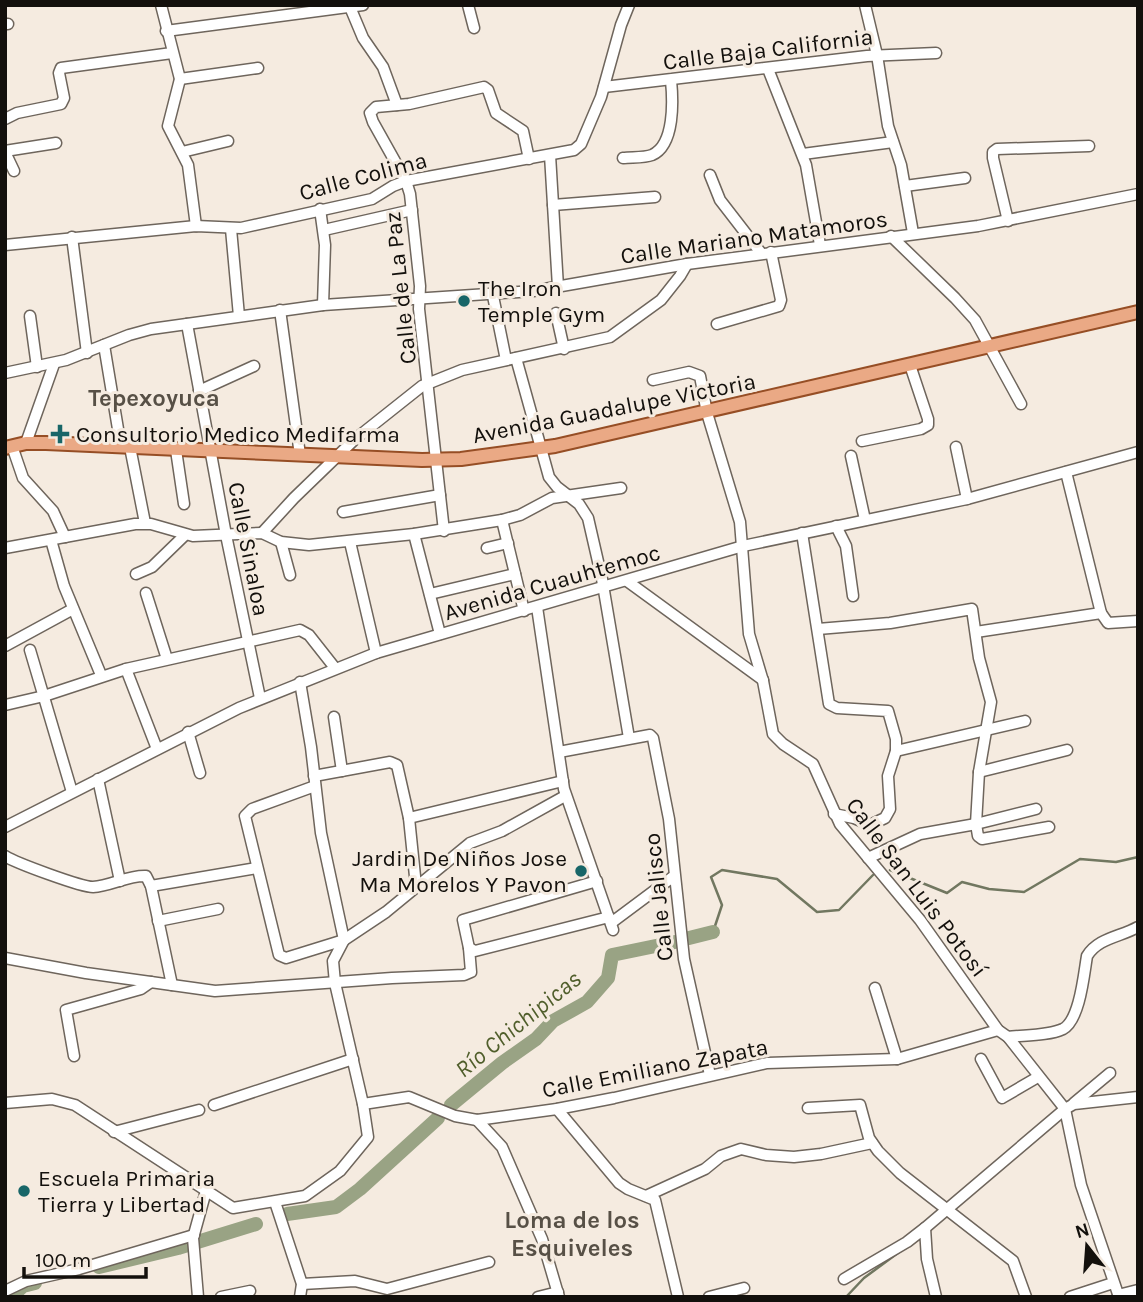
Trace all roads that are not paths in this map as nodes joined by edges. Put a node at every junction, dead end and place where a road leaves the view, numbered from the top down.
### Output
1 (161, 5) edge
2 (363, 5) edge
3 (468, 5) edge
4 (629, 5) edge
5 (865, 5) edge
6 (350, 7) edge
7 (297, 9) edge
8 (474, 27) dead end
9 (166, 31) junction
10 (172, 53) junction
11 (936, 53) dead end
12 (877, 55) junction
13 (258, 68) dead end
14 (768, 69) junction
15 (180, 79) junction
16 (671, 80) junction
17 (604, 87) junction
18 (397, 105) junction
19 (5, 120) edge
20 (228, 141) dead end
21 (893, 142) junction
22 (56, 144) dead end
23 (1089, 146) dead end
24 (5, 151) edge
25 (182, 152) junction
26 (803, 154) junction
27 (550, 155) junction
28 (623, 158) dead end
29 (529, 159) junction
30 (14, 171) dead end
31 (710, 175) dead end
32 (965, 178) dead end
33 (406, 181) junction
34 (905, 186) junction
35 (1138, 194) edge
36 (656, 197) dead end
37 (553, 205) junction
38 (320, 209) junction
39 (412, 210) junction
40 (1008, 221) junction
41 (196, 226) junction
42 (231, 229) junction
43 (324, 230) junction
44 (913, 233) junction
45 (891, 236) junction
46 (72, 237) junction
47 (5, 245) edge
48 (820, 245) junction
49 (766, 252) junction
50 (687, 264) junction
51 (558, 287) junction
52 (493, 296) junction
53 (419, 299) junction
54 (323, 305) junction
55 (280, 310) junction
56 (1138, 312) edge
57 (556, 313) dead end
58 (30, 316) dead end
59 (239, 316) junction
60 (187, 324) junction
61 (717, 324) dead end
62 (104, 345) junction
63 (990, 346) junction
64 (564, 349) junction
65 (87, 353) junction
66 (511, 359) junction
67 (54, 363) junction
68 (910, 365) junction
69 (254, 366) dead end
70 (37, 367) junction
71 (5, 373) edge
72 (653, 380) dead end
73 (429, 382) junction
74 (199, 391) junction
75 (1021, 404) dead end
76 (707, 413) junction
77 (862, 441) dead end
78 (14, 446) edge
79 (125, 447) junction
80 (956, 447) dead end
81 (540, 449) junction
82 (176, 450) junction
83 (210, 451) junction
84 (1138, 452) edge
85 (299, 454) junction
86 (337, 456) junction
87 (851, 456) dead end
88 (437, 461) junction
89 (1066, 472) junction
90 (621, 488) dead end
91 (567, 494) junction
92 (440, 495) junction
93 (967, 499) junction
94 (184, 504) dead end
95 (343, 512) dead end
96 (502, 520) junction
97 (865, 520) junction
98 (145, 523) junction
99 (836, 526) junction
100 (444, 530) junction
101 (262, 533) junction
102 (802, 533) junction
103 (414, 534) junction
104 (185, 535) junction
105 (226, 535) junction
106 (65, 537) junction
107 (51, 540) junction
108 (281, 542) junction
109 (350, 542) junction
110 (508, 543) junction
111 (743, 546) junction
112 (5, 548) edge
113 (488, 548) dead end
114 (136, 574) dead end
115 (515, 574) junction
116 (290, 575) dead end
117 (627, 581) junction
118 (603, 588) junction
119 (146, 593) dead end
120 (430, 594) junction
121 (853, 596) dead end
122 (537, 607) junction
123 (73, 609) junction
124 (524, 611) junction
125 (1101, 613) junction
126 (1138, 621) edge
127 (818, 629) junction
128 (976, 632) junction
129 (440, 634) junction
130 (248, 642) junction
131 (5, 646) edge
132 (30, 650) dead end
133 (376, 653) junction
134 (167, 659) junction
135 (125, 668) junction
136 (335, 668) junction
137 (102, 675) junction
138 (763, 681) junction
139 (300, 682) junction
140 (44, 696) junction
141 (260, 698) junction
142 (5, 705) edge
143 (334, 717) dead end
144 (1025, 721) dead end
145 (986, 731) junction
146 (188, 732) junction
147 (629, 738) junction
148 (157, 748) junction
149 (1067, 750) dead end
150 (896, 751) junction
151 (559, 752) junction
152 (342, 771) junction
153 (979, 772) junction
154 (200, 773) dead end
155 (98, 779) junction
156 (315, 781) junction
157 (564, 781) junction
158 (72, 792) junction
159 (565, 796) junction
160 (1037, 809) dead end
161 (834, 814) junction
162 (409, 818) junction
163 (976, 824) junction
164 (5, 827) edge
165 (1049, 827) dead end
166 (5, 856) edge
167 (868, 858) junction
168 (257, 868) junction
169 (674, 876) junction
170 (120, 881) junction
171 (597, 881) junction
172 (151, 886) junction
173 (416, 886) junction
174 (218, 909) dead end
175 (158, 921) junction
176 (611, 923) junction
177 (1138, 927) edge
178 (344, 940) junction
179 (469, 948) junction
180 (5, 958) edge
181 (151, 982) junction
182 (335, 983) junction
183 (172, 985) junction
184 (875, 988) dead end
185 (998, 1030) junction
186 (1008, 1037) junction
187 (74, 1056) dead end
188 (353, 1059) junction
189 (897, 1059) junction
190 (981, 1059) dead end
191 (1110, 1073) dead end
192 (710, 1075) junction
193 (1038, 1077) junction
194 (1138, 1097) edge
195 (6, 1101) edge
196 (363, 1104) junction
197 (214, 1105) dead end
198 (1069, 1106) junction
199 (808, 1108) dead end
200 (557, 1109) junction
201 (199, 1110) dead end
202 (477, 1119) junction
203 (114, 1132) junction
204 (872, 1143) junction
205 (206, 1191) junction
206 (646, 1196) junction
207 (275, 1202) junction
208 (946, 1210) junction
209 (925, 1228) junction
210 (193, 1241) junction
211 (489, 1262) dead end
212 (844, 1279) dead end
213 (1113, 1283) junction
214 (302, 1284) junction
215 (744, 1288) dead end
216 (1138, 1290) edge
217 (250, 1291) dead end
218 (5, 1292) edge
219 (559, 1294) edge
220 (1119, 1296) edge
221 (198, 1297) edge
222 (221, 1297) edge
223 (300, 1297) edge
224 (538, 1297) edge
225 (678, 1297) edge
226 (709, 1297) edge
227 (936, 1297) edge
228 (1026, 1297) edge
229 (1070, 1297) edge

1 - 9 street
2 - 6 street
3 - 8 street
4 - 17 street, Calle Colima
5 - 12 street
6 - 7 street
6 - 18 street
7 - 9 street
9 - 10 street
10 - 15 street
10 - 19 street
11 - 12 street, Calle Baja California
12 - 14 street, Calle Baja California
12 - 21 street
13 - 15 street
14 - 16 street, Calle Baja California
14 - 26 street
15 - 25 street
16 - 17 street, Calle Baja California
16 - 28 street
17 - 27 street, Calle Colima
18 - 29 street, Calle de La Paz
18 - 33 street, Calle de La Paz
20 - 25 street
21 - 26 street
21 - 34 street
22 - 24 street
23 - 40 street
24 - 30 street
25 - 41 street
26 - 48 street
27 - 29 street, Calle Colima
27 - 37 street
29 - 33 street, Calle Colima
31 - 49 street
32 - 34 street
33 - 38 street, Calle Colima
33 - 39 street, Calle de La Paz
34 - 44 street
35 - 40 street, Calle Mariano Matamoros
36 - 37 street
37 - 51 street
38 - 42 street, Calle Colima
38 - 43 street
39 - 43 street
39 - 53 street, Calle de La Paz
40 - 44 street, Calle Mariano Matamoros
41 - 42 street, Calle Colima
41 - 46 street, Calle Colima
42 - 59 street
43 - 54 street
44 - 45 street, Calle Mariano Matamoros
45 - 48 street, Calle Mariano Matamoros
45 - 63 street
46 - 47 street, Calle Colima
46 - 65 street
48 - 49 street, Calle Mariano Matamoros
49 - 50 street, Calle Mariano Matamoros
49 - 61 street
50 - 51 street, Calle Mariano Matamoros
50 - 64 street
51 - 52 street, Calle Mariano Matamoros
52 - 53 street, Calle Mariano Matamoros
52 - 66 street
53 - 54 street, Calle Mariano Matamoros
53 - 73 street, Calle de La Paz
54 - 55 street, Calle Mariano Matamoros
55 - 59 street, Calle Mariano Matamoros
55 - 85 street
56 - 63 main road, Avenida Guadalupe Victoria
57 - 64 street
58 - 70 street
59 - 60 street, Calle Mariano Matamoros
60 - 62 street, Calle Mariano Matamoros
60 - 74 street, Calle Sinaloa
62 - 65 street, Calle Mariano Matamoros
62 - 79 street
63 - 68 main road, Avenida Guadalupe Victoria
63 - 75 street
64 - 66 street
65 - 67 street, Calle Mariano Matamoros
66 - 73 street
66 - 81 street
67 - 70 street, Calle Mariano Matamoros
67 - 78 street
68 - 76 main road, Avenida Guadalupe Victoria
68 - 77 street
69 - 74 street
70 - 71 street, Calle Mariano Matamoros
72 - 76 street, Calle San Luis Potosí
73 - 86 street
73 - 88 street, Calle de La Paz
74 - 83 street, Calle Sinaloa
76 - 81 main road, Avenida Guadalupe Victoria
76 - 111 street, Calle San Luis Potosí
78 - 79 main road, Avenida Guadalupe Victoria
78 - 106 street
79 - 82 main road, Avenida Guadalupe Victoria
79 - 98 street
80 - 93 street
81 - 88 main road, Avenida Guadalupe Victoria
81 - 91 street
82 - 83 main road, Avenida Guadalupe Victoria
82 - 94 street
83 - 85 main road, Avenida Guadalupe Victoria
83 - 105 street, Calle Sinaloa
84 - 89 street, Avenida Cuauhtemoc
85 - 86 main road, Avenida Guadalupe Victoria
86 - 88 main road, Avenida Guadalupe Victoria
86 - 101 street
87 - 97 street
88 - 92 street, Calle de La Paz
89 - 93 street, Avenida Cuauhtemoc
89 - 125 street
90 - 91 street
91 - 96 street
91 - 118 street
92 - 95 street
92 - 100 street, Calle de La Paz
93 - 97 street, Avenida Cuauhtemoc
96 - 100 street
96 - 110 street
97 - 99 street, Avenida Cuauhtemoc
98 - 104 street
98 - 106 street
99 - 102 street, Avenida Cuauhtemoc
99 - 121 street
100 - 103 street
101 - 105 street
101 - 108 street
102 - 111 street, Avenida Cuauhtemoc
102 - 127 street
103 - 109 street
103 - 120 street
104 - 105 street
104 - 114 street
105 - 130 street, Calle Sinaloa
106 - 107 street
107 - 112 street
107 - 123 street
108 - 109 street
108 - 116 street
109 - 133 street
110 - 113 street
110 - 115 street
111 - 117 street, Avenida Cuauhtemoc
111 - 138 street, Calle San Luis Potosí
115 - 120 street
115 - 124 street
117 - 118 street, Avenida Cuauhtemoc
117 - 138 street
118 - 122 street, Avenida Cuauhtemoc
118 - 147 street
119 - 134 street
120 - 129 street
122 - 124 street, Avenida Cuauhtemoc
122 - 151 street
123 - 131 street
123 - 137 street
124 - 129 street, Avenida Cuauhtemoc
125 - 126 street
125 - 128 street
127 - 128 street
127 - 150 street
128 - 145 street
129 - 133 street, Avenida Cuauhtemoc
130 - 134 street
130 - 136 street
130 - 141 street, Calle Sinaloa
132 - 140 street
133 - 136 street, Avenida Cuauhtemoc
134 - 135 street
135 - 137 street
135 - 148 street
136 - 139 street, Avenida Cuauhtemoc
137 - 140 street
138 - 161 street, Calle San Luis Potosí
139 - 141 street, Avenida Cuauhtemoc
139 - 156 street
140 - 142 street
140 - 158 street
141 - 146 street, Avenida Cuauhtemoc
143 - 152 street
144 - 145 street
145 - 150 street
145 - 153 street
146 - 148 street, Avenida Cuauhtemoc
146 - 154 street
147 - 151 street
147 - 169 street, Calle Jalisco
148 - 155 street, Avenida Cuauhtemoc
149 - 153 street
150 - 161 street
151 - 157 street
152 - 156 street
152 - 162 street
153 - 163 street
155 - 158 street, Avenida Cuauhtemoc
155 - 170 street
156 - 168 street
156 - 178 street
157 - 159 street
157 - 162 street
158 - 164 street, Avenida Cuauhtemoc
159 - 171 street
159 - 173 street
160 - 163 street
161 - 167 street, Calle San Luis Potosí
162 - 173 street
163 - 165 street
163 - 167 street
166 - 170 street
167 - 185 street, Calle San Luis Potosí
168 - 172 street
168 - 178 street
169 - 176 street
169 - 192 street, Calle Jalisco
170 - 172 street
171 - 176 street
171 - 179 street
172 - 175 street
173 - 178 street
174 - 175 street
175 - 183 street
176 - 179 street
177 - 186 street
178 - 182 street
179 - 182 street
180 - 181 street
181 - 183 street
181 - 187 street
182 - 183 street
182 - 188 street
184 - 189 street
185 - 186 street, Calle San Luis Potosí
185 - 189 street, Calle Emiliano Zapata
186 - 193 street, Calle San Luis Potosí
188 - 196 street
188 - 197 street
189 - 192 street, Calle Emiliano Zapata
190 - 193 street
191 - 198 street
192 - 200 street, Calle Emiliano Zapata
193 - 198 street, Calle San Luis Potosí
194 - 198 street
195 - 203 street
196 - 202 street, Calle Emiliano Zapata
196 - 207 street
198 - 208 street
198 - 213 street
199 - 204 street
200 - 202 street, Calle Emiliano Zapata
200 - 206 street
201 - 203 street
202 - 219 street
203 - 205 street
204 - 206 street
204 - 208 street
205 - 207 street
205 - 210 street
206 - 225 street
207 - 214 street
208 - 209 street
208 - 228 street
209 - 212 street
209 - 227 street
210 - 218 street
210 - 221 street
211 - 214 street
213 - 220 street
213 - 229 street
214 - 223 street
215 - 226 street
216 - 220 street
217 - 222 street
219 - 224 street

